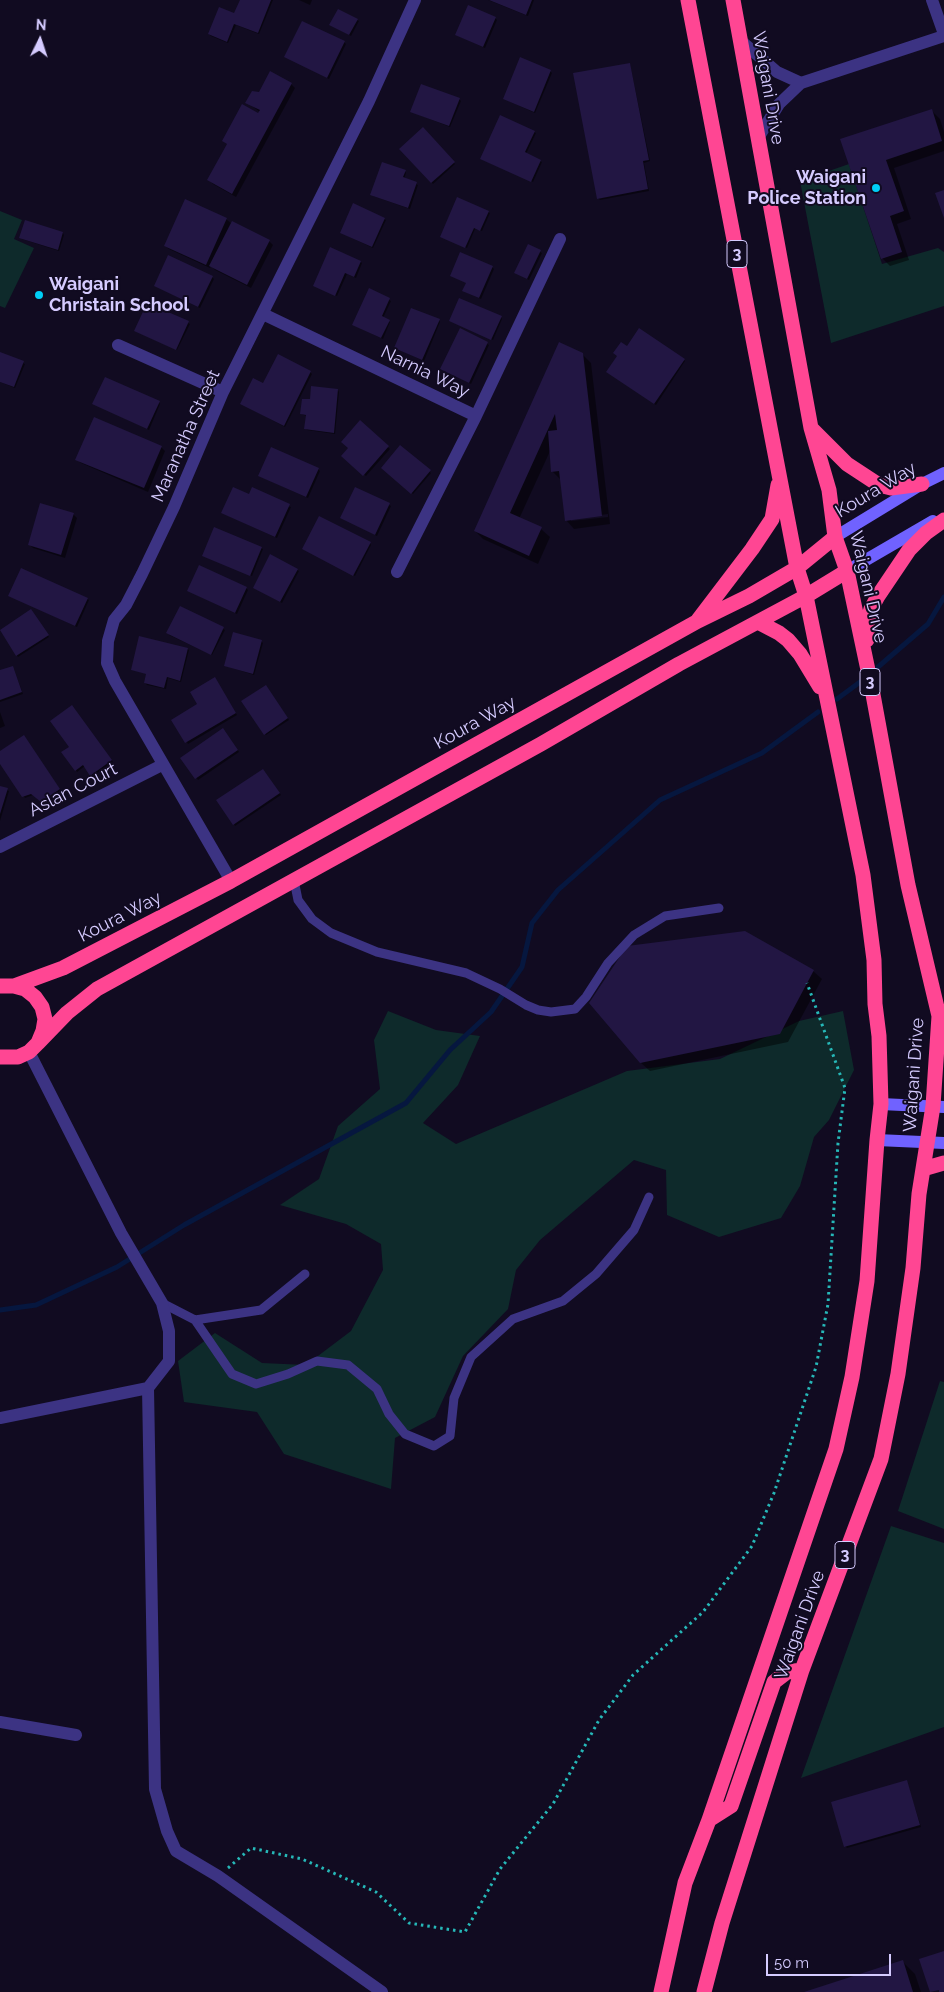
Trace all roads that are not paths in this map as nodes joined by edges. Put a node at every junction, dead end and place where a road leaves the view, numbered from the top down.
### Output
1 (415, 0) edge
2 (688, 0) edge
3 (733, 0) edge
4 (932, 0) edge
5 (944, 35) edge
6 (740, 40) junction
7 (801, 83) junction
8 (758, 138) junction
9 (560, 239) dead end
10 (264, 314) junction
11 (118, 345) dead end
12 (223, 392) junction
13 (476, 416) junction
14 (811, 428) junction
15 (779, 469) junction
16 (944, 474) edge
17 (922, 484) junction
18 (944, 514) edge
19 (944, 520) edge
20 (835, 537) junction
21 (797, 568) junction
22 (847, 571) junction
23 (397, 572) dead end
24 (806, 596) junction
25 (698, 621) junction
26 (758, 622) junction
27 (872, 689) junction
28 (825, 695) junction
29 (162, 765) junction
30 (0, 847) edge
31 (231, 880) junction
32 (294, 880) junction
33 (719, 908) dead end
34 (7, 986) edge
35 (941, 1023) edge
36 (34, 1047) junction
37 (2, 1058) edge
38 (881, 1104) junction
39 (938, 1106) edge
40 (877, 1140) junction
41 (928, 1141) junction
42 (944, 1143) edge
43 (944, 1163) edge
44 (923, 1169) junction
45 (649, 1197) dead end
46 (305, 1274) dead end
47 (162, 1302) junction
48 (195, 1320) junction
49 (148, 1388) junction
50 (0, 1418) edge
51 (802, 1670) junction
52 (0, 1722) edge
53 (76, 1735) dead end
54 (709, 1820) junction
55 (382, 1992) edge
56 (661, 1992) edge
57 (704, 1992) edge

1 - 10 street, Maranatha Street
2 - 15 highway, Waigani Drive / 3
3 - 6 highway, Waigani Drive / 3
4 - 5 street
5 - 7 street
6 - 7 street
6 - 8 highway, Waigani Drive / 3
7 - 8 street
8 - 14 highway, Waigani Drive / 3
9 - 13 street, Narnia Way
10 - 12 street, Maranatha Street
10 - 13 street, Narnia Way
11 - 12 street
12 - 29 street, Maranatha Street
13 - 23 street
14 - 17 highway
14 - 20 highway, Waigani Drive / 3
15 - 21 highway, Waigani Drive / 3
15 - 25 highway
16 - 17 main road, Koura Way
17 - 20 main road, Koura Way
18 - 22 main road
19 - 27 highway
20 - 21 highway, Koura Way
20 - 22 highway, Waigani Drive / 3
21 - 24 highway, Waigani Drive / 3
21 - 25 highway, Koura Way
22 - 24 highway
22 - 27 highway, Waigani Drive / 3
24 - 26 highway
24 - 28 highway, Waigani Drive / 3
25 - 31 highway, Koura Way
26 - 28 highway
26 - 32 highway
27 - 35 highway, Waigani Drive / 3
28 - 38 highway, Waigani Drive / 3
29 - 30 street, Aslan Court
29 - 31 street, Maranatha Street
31 - 34 highway, Koura Way
32 - 33 lane
32 - 36 highway
34 - 36 highway
35 - 39 highway, Waigani Drive / 3
36 - 37 highway
36 - 47 street
38 - 39 main road
38 - 40 highway, Waigani Drive / 3
39 - 41 highway, Waigani Drive / 3
40 - 41 main road
40 - 54 highway, Waigani Drive / 3
41 - 42 main road
41 - 44 highway, Waigani Drive / 3
43 - 44 highway
44 - 51 highway, Waigani Drive / 3
45 - 48 lane
46 - 48 lane
47 - 48 lane
47 - 49 street
49 - 50 street
49 - 55 street
51 - 54 highway
51 - 57 highway, Waigani Drive / 3
52 - 53 street
54 - 56 highway, Waigani Drive / 3

